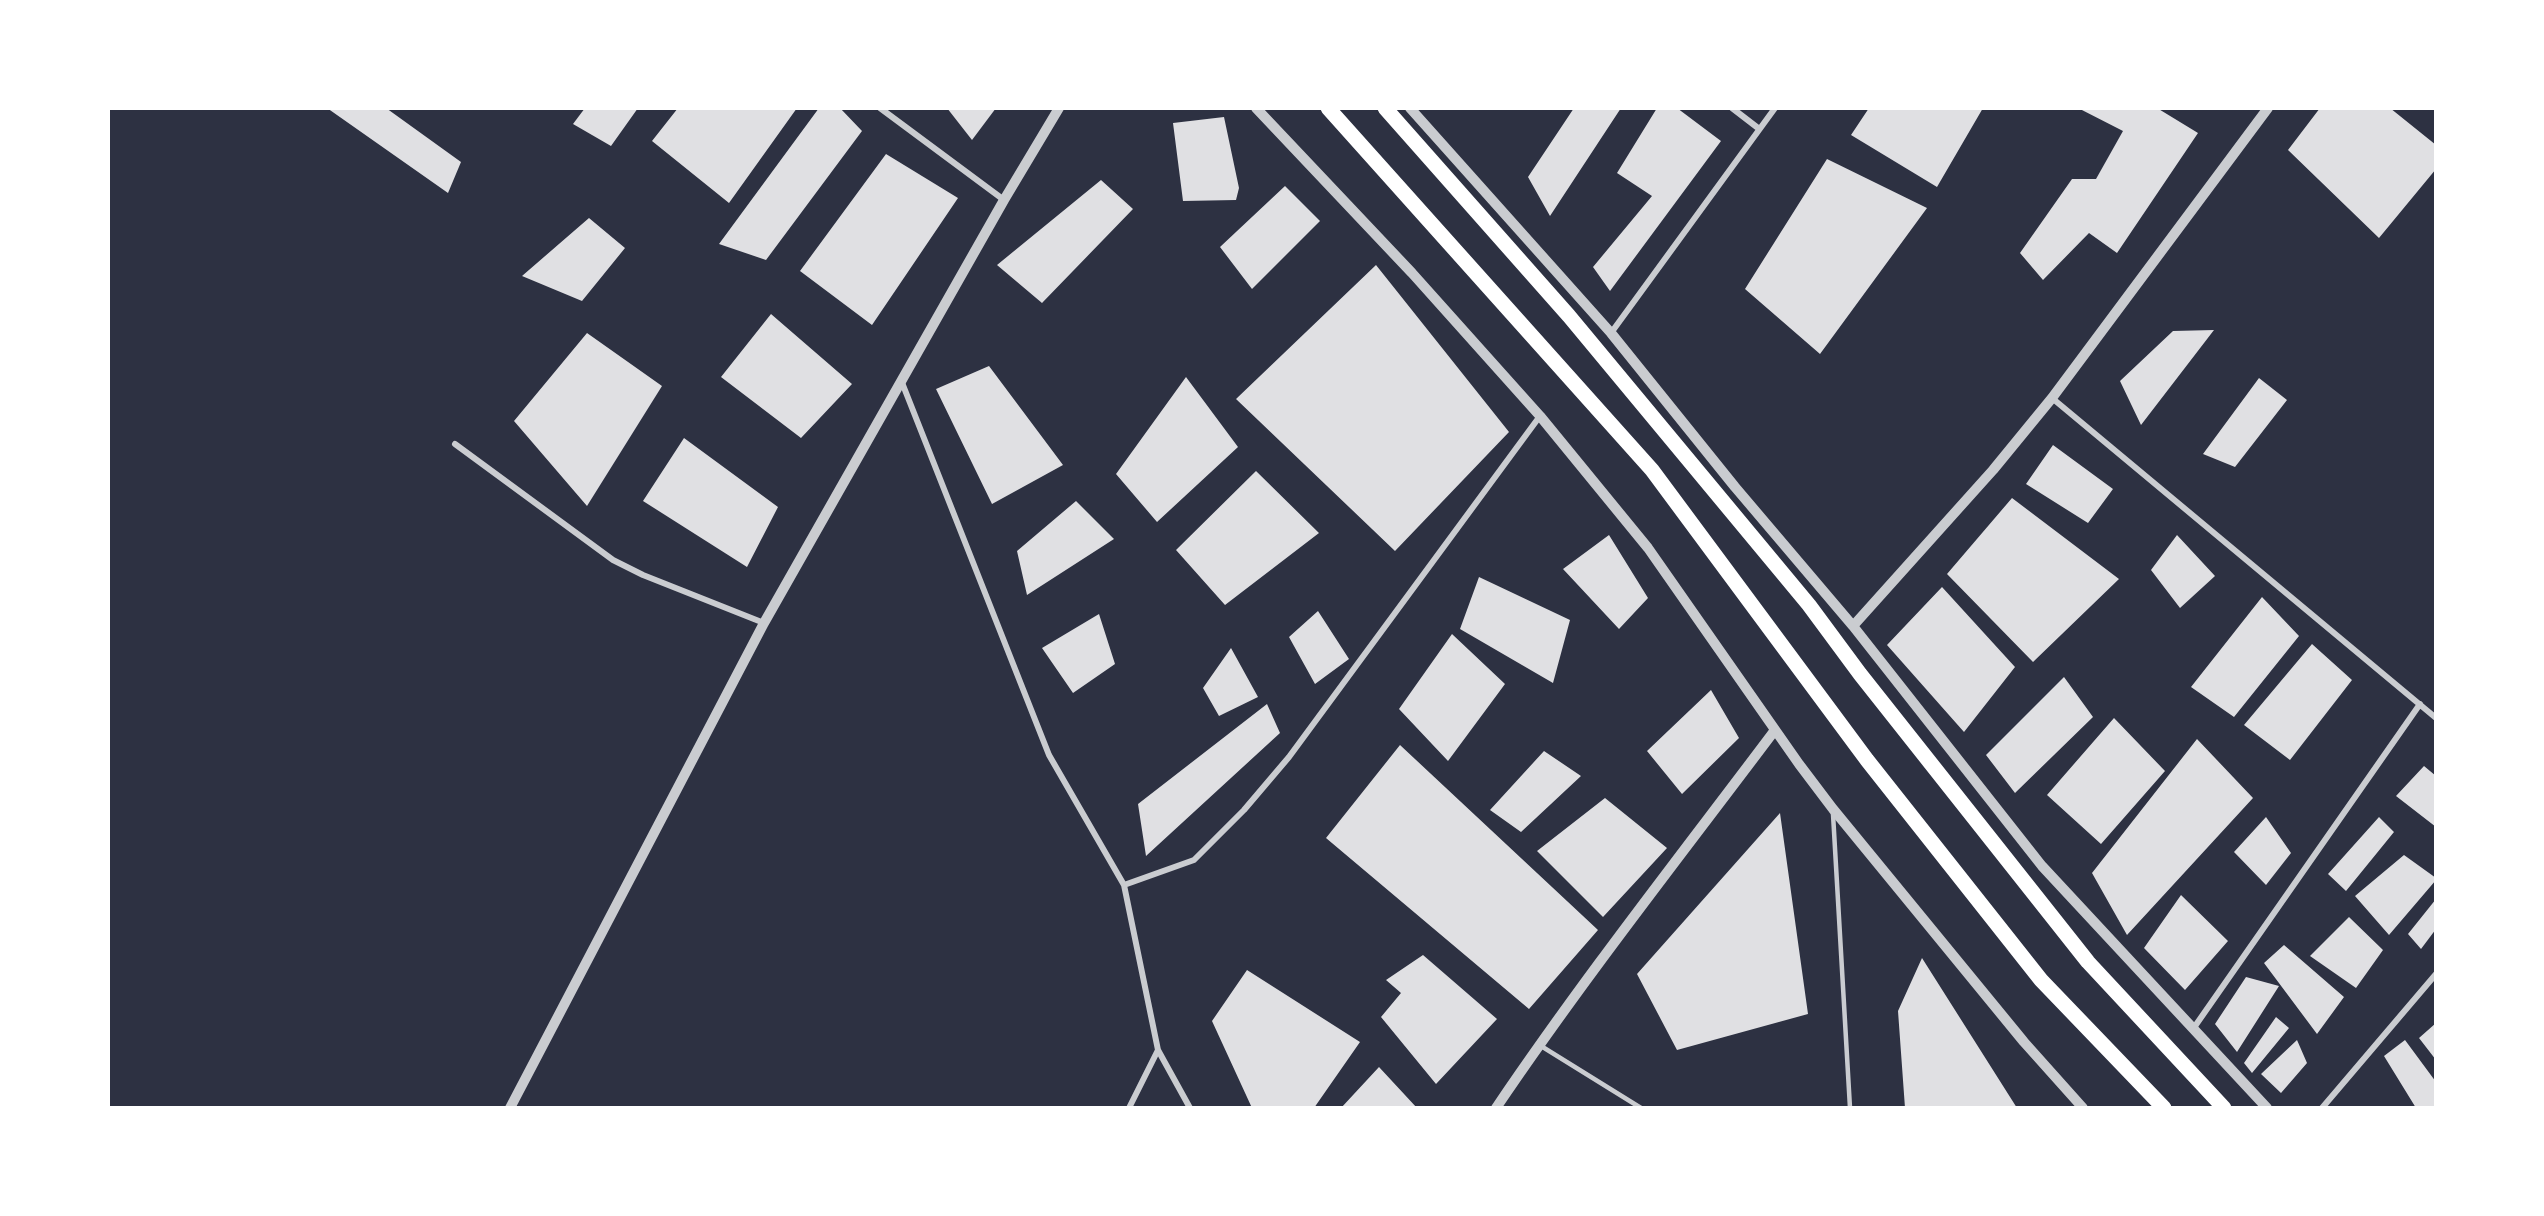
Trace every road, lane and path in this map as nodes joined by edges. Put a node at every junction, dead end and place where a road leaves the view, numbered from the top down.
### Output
1 (880, 108) edge
2 (1059, 108) edge
3 (1256, 108) edge
4 (1328, 108) edge
5 (1385, 108) edge
6 (1410, 108) edge
7 (1732, 108) edge
8 (1775, 108) edge
9 (2268, 108) edge
10 (1758, 129) junction
11 (1005, 200) junction
12 (1611, 333) junction
13 (902, 380) junction
14 (2052, 398) junction
15 (1540, 416) junction
16 (454, 444) dead end
17 (764, 623) junction
18 (1853, 626) junction
19 (2420, 704) junction
20 (2436, 718) edge
21 (1775, 730) junction
22 (1833, 809) junction
23 (1124, 885) junction
24 (2436, 974) edge
25 (2193, 1029) junction
26 (1539, 1045) junction
27 (1158, 1050) junction
28 (510, 1108) edge
29 (1129, 1108) edge
30 (1190, 1108) edge
31 (1496, 1108) edge
32 (1641, 1108) edge
33 (1850, 1108) edge
34 (2083, 1108) edge
35 (2164, 1108) edge
36 (2224, 1108) edge
37 (2267, 1108) edge
38 (2322, 1108) edge

1 - 11 street
2 - 11 street
3 - 15 street
4 - 35 main road
5 - 36 main road
6 - 12 street
7 - 10 street
8 - 10 street
9 - 14 street
10 - 12 street
11 - 13 street
12 - 18 street
13 - 17 street
13 - 23 street
14 - 18 street
14 - 19 street
15 - 21 street
15 - 23 street
16 - 17 street
17 - 28 street
18 - 25 street
19 - 20 street
19 - 25 street
21 - 22 street
21 - 26 street
22 - 33 lane
22 - 34 street
23 - 27 street
24 - 38 street
25 - 37 street
26 - 31 street
26 - 32 lane
27 - 29 street
27 - 30 street

